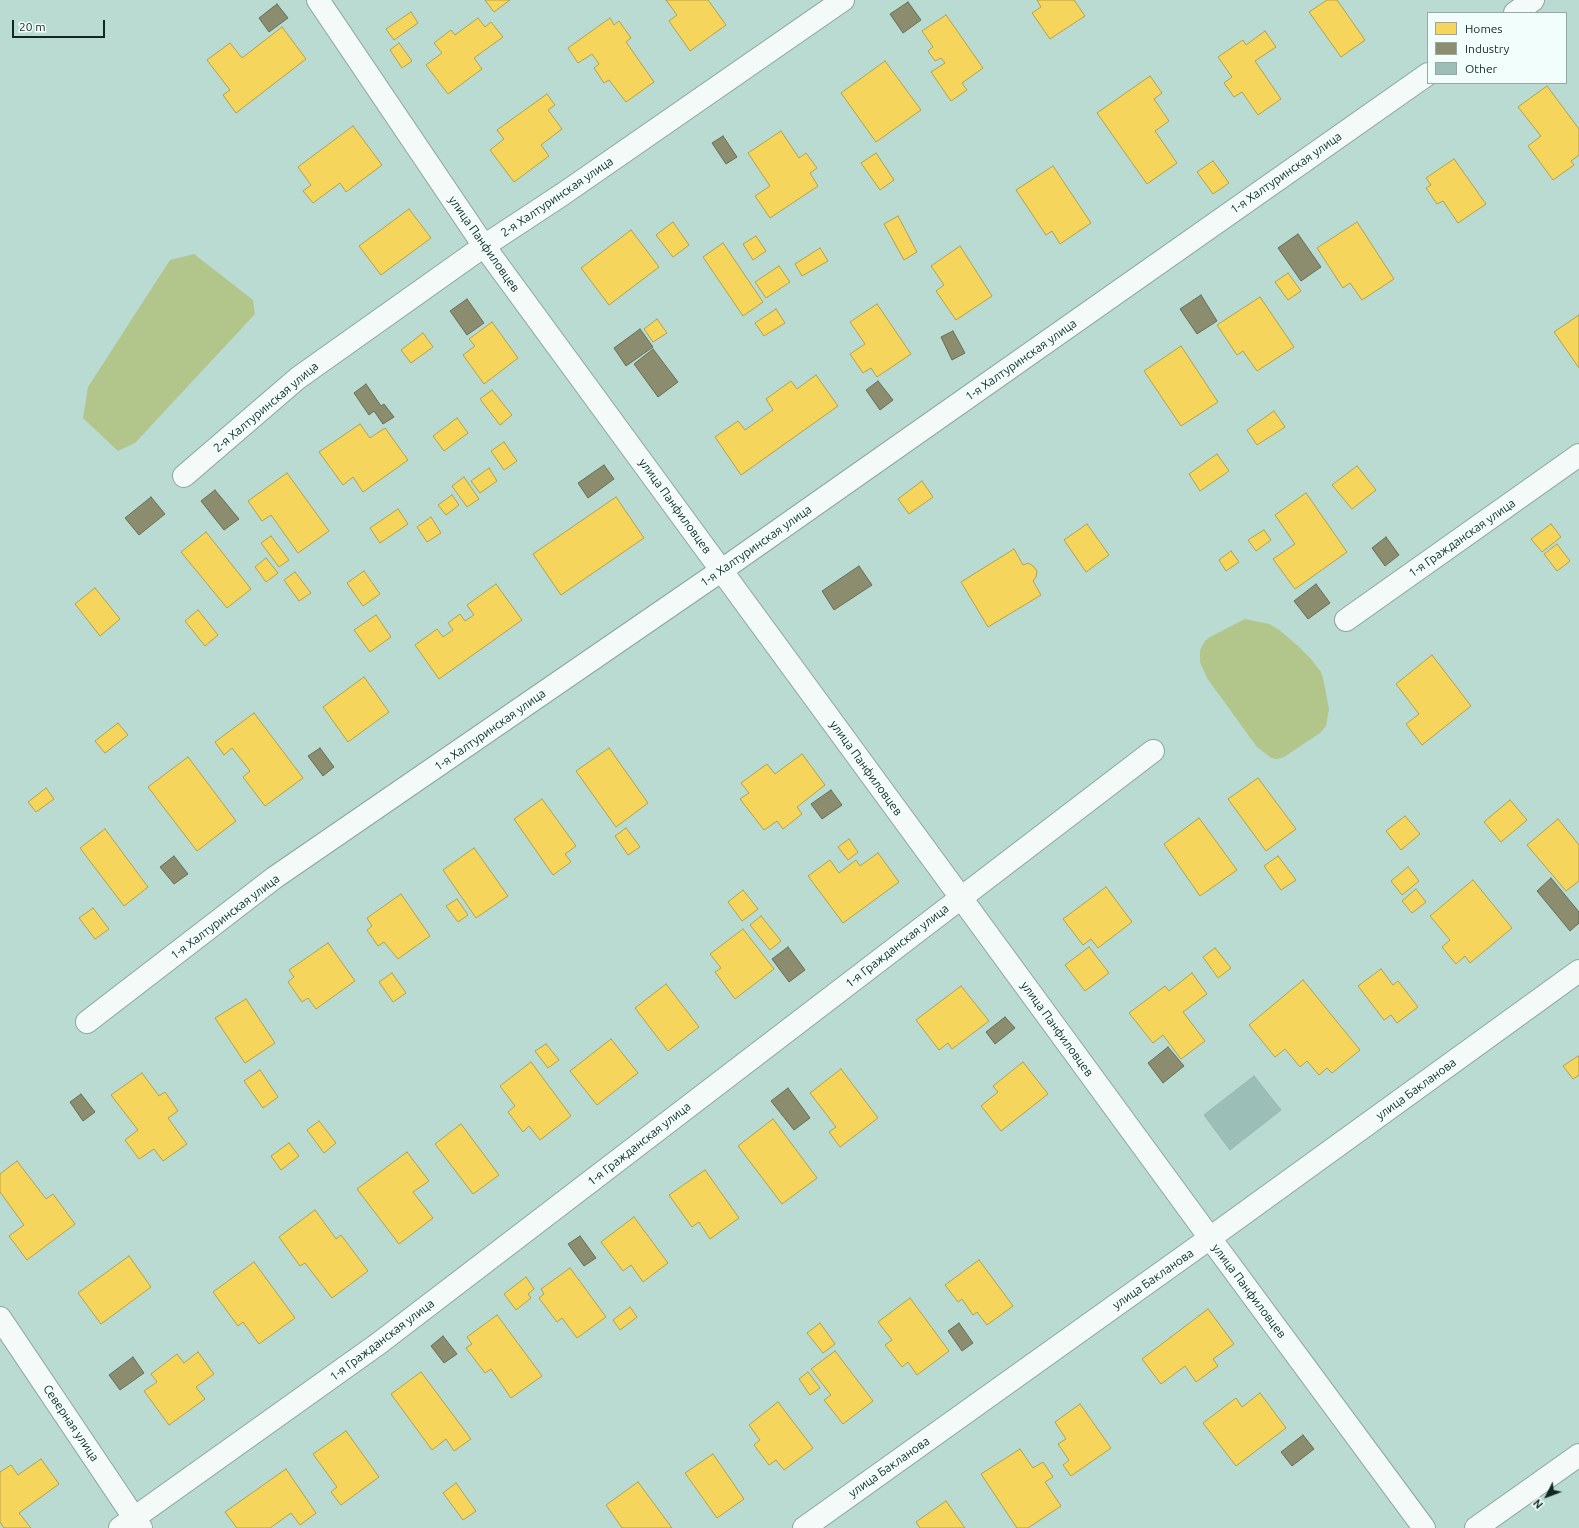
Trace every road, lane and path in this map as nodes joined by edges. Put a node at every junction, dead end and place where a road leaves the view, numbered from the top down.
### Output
1 (318, 0) edge
2 (843, 0) edge
3 (1533, 0) edge
4 (1516, 12) edge
5 (1427, 75) edge
6 (484, 246) junction
7 (1579, 455) edge
8 (184, 476) dead end
9 (722, 570) junction
10 (1346, 620) dead end
11 (1153, 751) dead end
12 (960, 897) junction
13 (1579, 971) edge
14 (87, 1022) dead end
15 (1210, 1238) junction
16 (0, 1318) edge
17 (1579, 1455) edge
18 (132, 1525) edge
19 (804, 1528) edge
20 (1424, 1528) edge
21 (1476, 1528) edge

1 - 6 street, улица Панфиловцев
2 - 6 street, 2-я Халтуринская улица
3 - 4 street
5 - 9 street, 1-я Халтуринская улица
6 - 8 street, 2-я Халтуринская улица
6 - 9 street, улица Панфиловцев
7 - 10 street, 1-я Гражданская улица
9 - 12 street, улица Панфиловцев
9 - 14 street, 1-я Халтуринская улица
11 - 12 street, 1-я Гражданская улица
12 - 15 street, улица Панфиловцев
12 - 18 street, 1-я Гражданская улица
13 - 15 street, улица Бакланова
15 - 19 street, улица Бакланова
15 - 20 street, улица Панфиловцев
16 - 18 street, Северная улица
17 - 21 street

